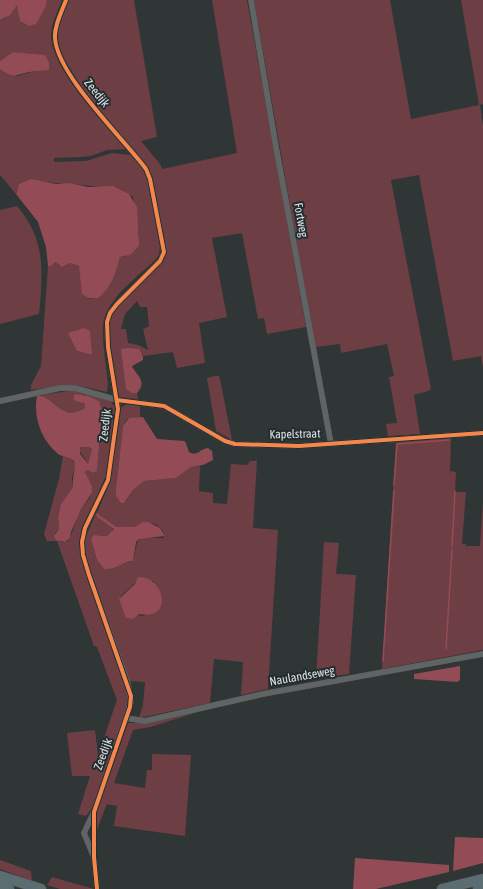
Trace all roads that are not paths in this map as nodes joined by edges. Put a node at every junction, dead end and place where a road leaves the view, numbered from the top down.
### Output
1 (66, 0) edge
2 (251, 0) edge
3 (0, 400) edge
4 (117, 400) junction
5 (483, 433) edge
6 (331, 444) junction
7 (483, 654) edge
8 (126, 718) junction
9 (94, 812) junction
10 (94, 857) junction
11 (0, 876) edge
12 (483, 879) edge
13 (0, 886) edge
14 (483, 888) edge
15 (9, 889) edge
16 (41, 889) edge
17 (97, 889) edge
18 (442, 889) edge
19 (478, 889) edge

1 - 4 street, Zeedijk
2 - 6 street, Fortweg
3 - 4 street, Kapelstraat
4 - 6 street, Kapelstraat
4 - 8 street, Zeedijk
5 - 6 street, Kapelstraat
7 - 8 street, Naulandseweg
8 - 9 street, Zeedijk
9 - 10 street, Zeedijk
9 - 10 street, Zeedijk
10 - 17 street, Zeedijk
11 - 16 highway
12 - 18 highway
13 - 15 highway
14 - 19 highway

